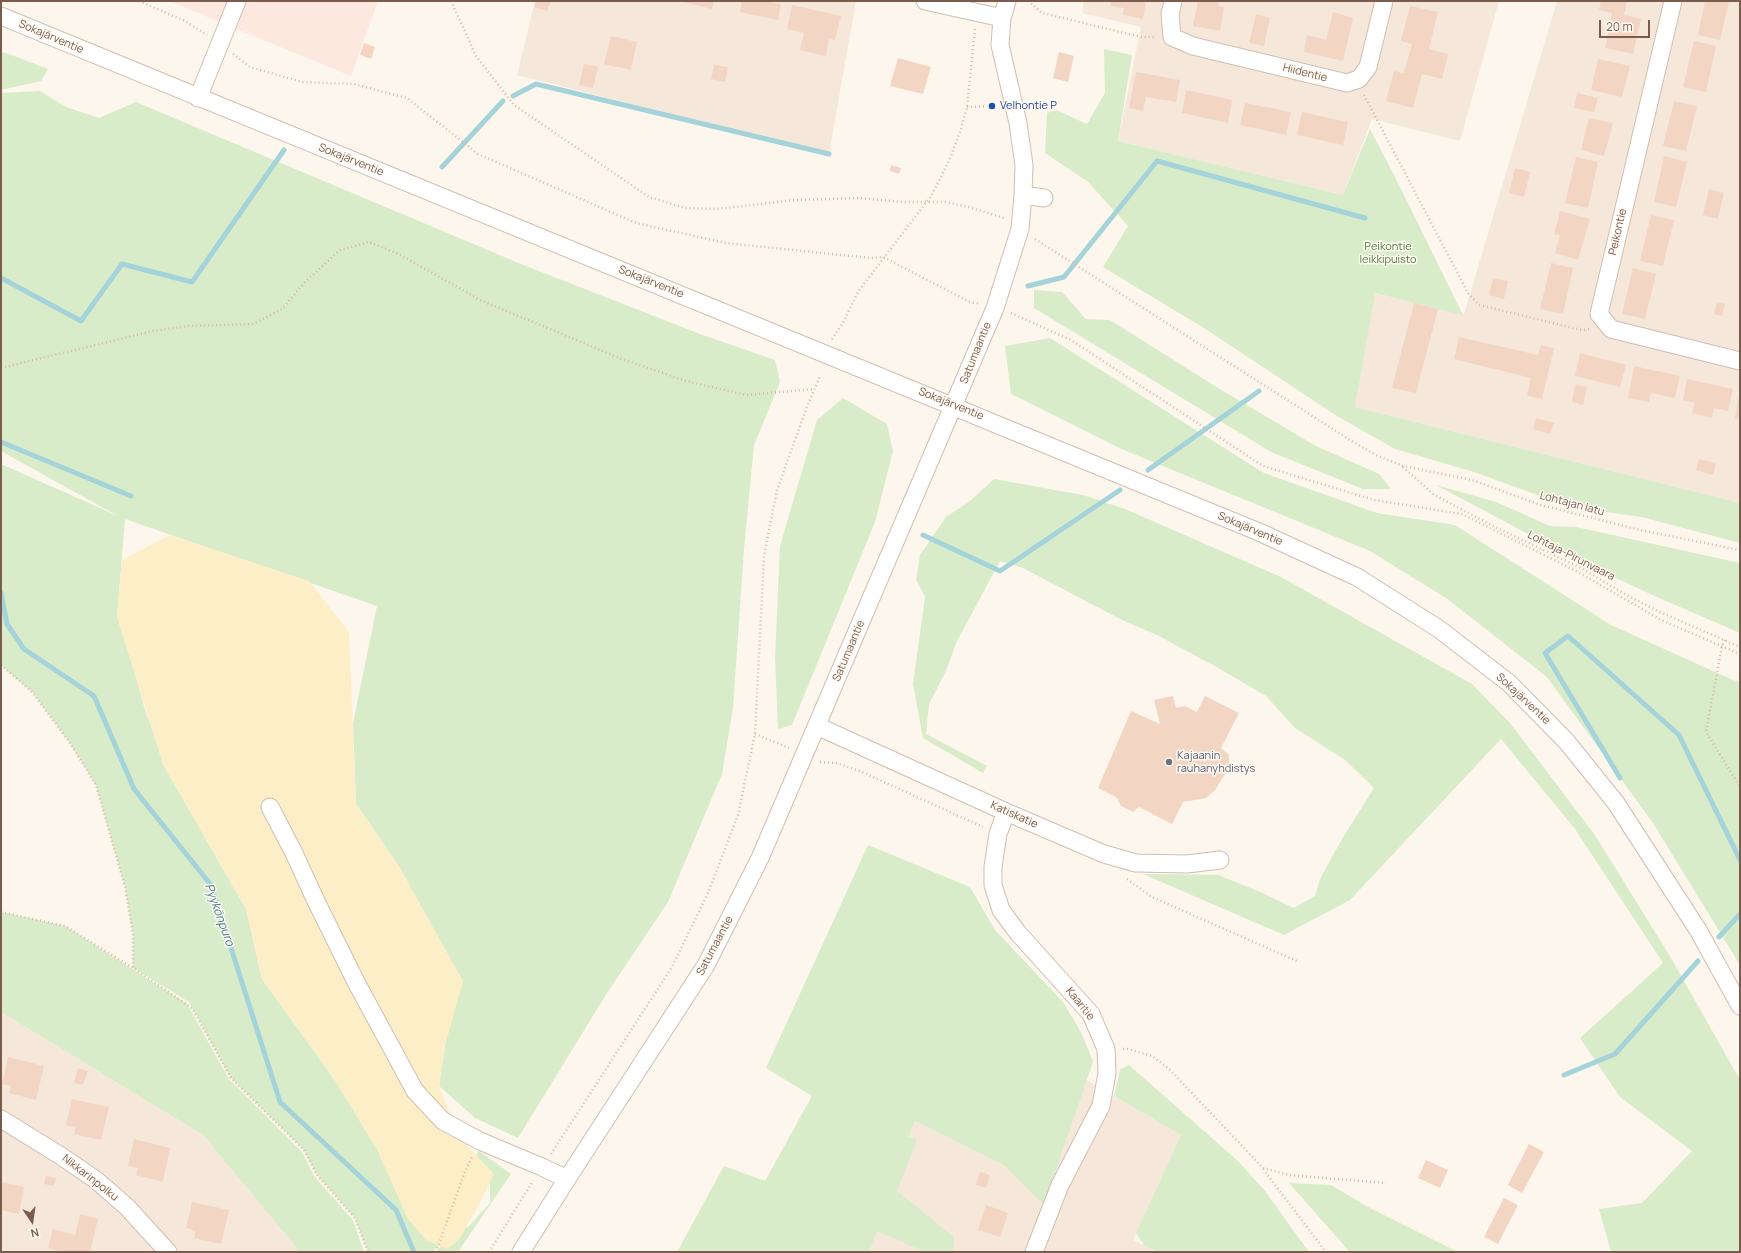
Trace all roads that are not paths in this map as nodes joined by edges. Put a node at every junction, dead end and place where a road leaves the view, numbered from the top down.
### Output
1 (237, 1) edge
2 (925, 1) edge
3 (1007, 1) edge
4 (1173, 1) edge
5 (1384, 1) edge
6 (1672, 1) edge
7 (1, 16) edge
8 (1002, 18) junction
9 (198, 98) junction
10 (1023, 195) junction
11 (1044, 198) dead end
12 (1740, 361) edge
13 (954, 406) junction
14 (817, 726) junction
15 (270, 807) dead end
16 (1006, 812) junction
17 (1220, 860) dead end
18 (1740, 1006) edge
19 (1, 1119) edge
20 (567, 1179) junction
21 (168, 1252) edge
22 (521, 1252) edge
23 (1034, 1252) edge

1 - 9 street
2 - 8 street
3 - 8 street, Satumaantie
4 - 5 street, Hiidentie
6 - 12 street, Peikontie
7 - 9 street, Sokajärventie
8 - 10 street, Satumaantie
9 - 13 street, Sokajärventie
10 - 11 street
10 - 13 street, Satumaantie
13 - 14 street, Satumaantie
13 - 18 street, Sokajärventie
14 - 16 street, Katiskatie
14 - 20 street, Satumaantie
15 - 20 street
16 - 17 street, Katiskatie
16 - 23 street, Kaaritie
19 - 21 street, Nikkarinpolku
20 - 22 street, Satumaantie

